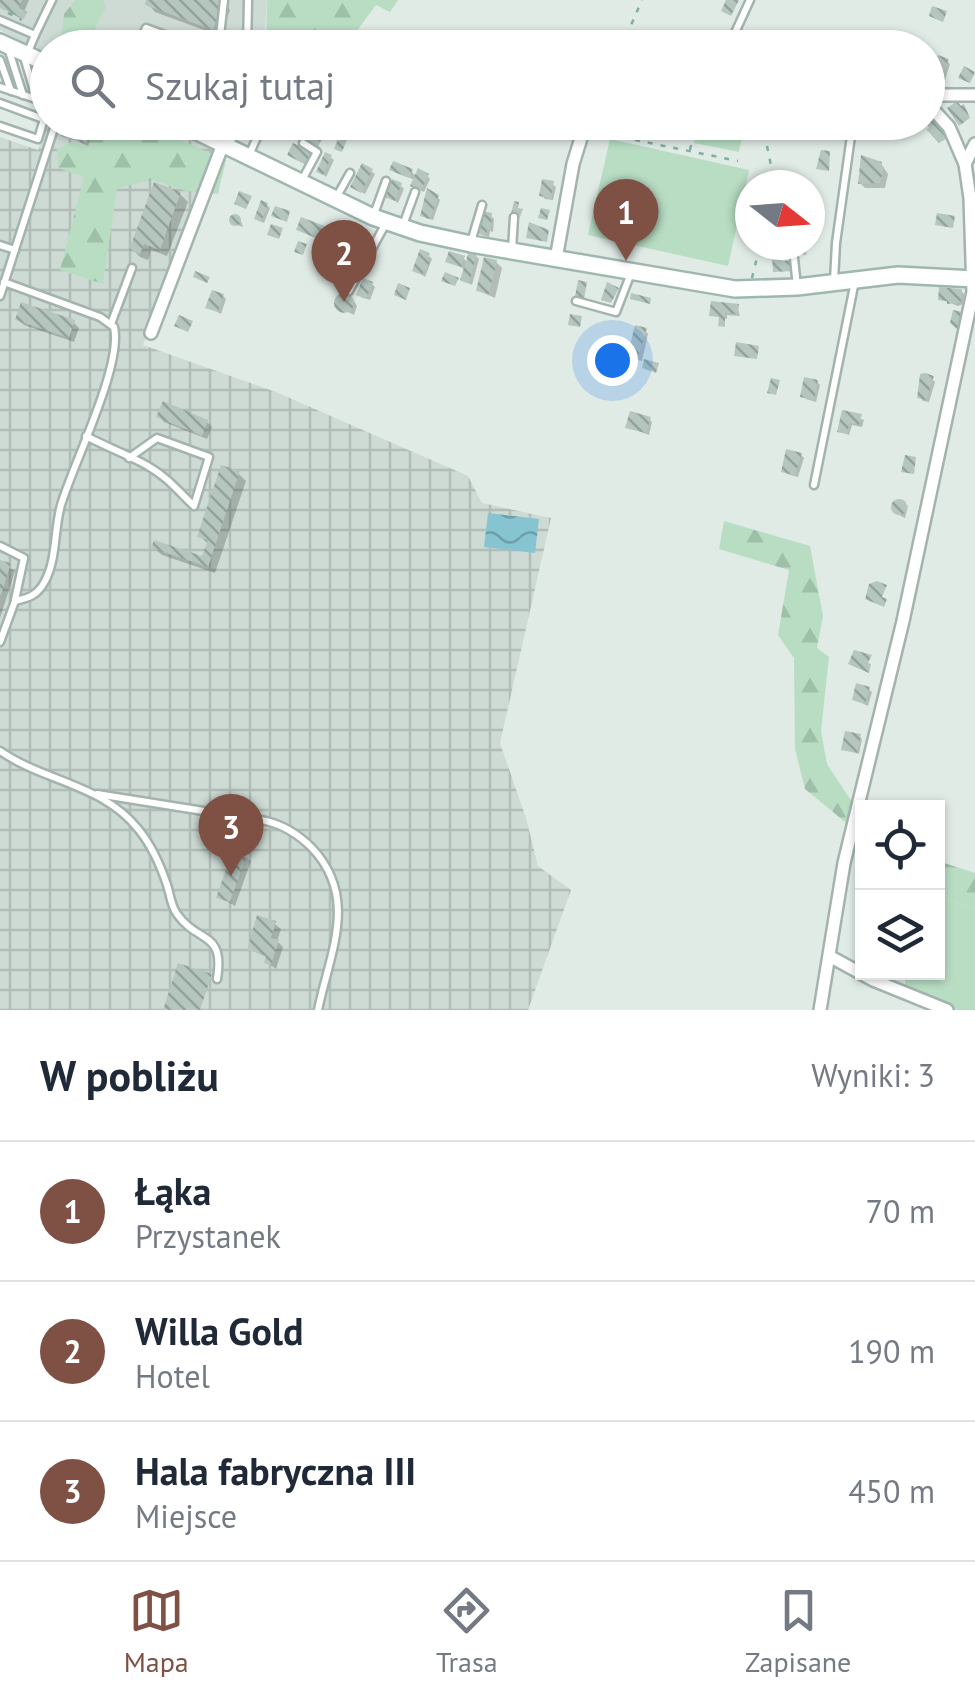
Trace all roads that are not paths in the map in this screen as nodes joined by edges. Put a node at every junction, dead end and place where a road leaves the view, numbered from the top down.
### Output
1 (52, 0) edge
2 (224, 0) edge
3 (248, 0) edge
4 (750, 0) edge
5 (0, 20) edge
6 (37, 30) edge
7 (222, 30) edge
8 (247, 30) edge
9 (736, 30) edge
10 (30, 33) edge
11 (12, 51) edge
12 (0, 87) edge
13 (30, 87) edge
14 (11, 90) junction
15 (23, 94) junction
16 (945, 95) edge
17 (975, 95) edge
18 (30, 97) edge
19 (0, 103) edge
20 (30, 114) edge
21 (945, 122) edge
22 (0, 126) edge
23 (30, 135) edge
24 (50, 140) edge
25 (215, 140) edge
26 (229, 140) edge
27 (256, 140) edge
28 (580, 140) edge
29 (850, 140) edge
30 (303, 143) dead end
31 (975, 144) edge
32 (226, 145) junction
33 (248, 156) junction
34 (966, 164) junction
35 (350, 173) dead end
36 (386, 181) dead end
37 (301, 182) junction
38 (415, 192) dead end
39 (336, 199) junction
40 (482, 204) dead end
41 (514, 217) dead end
42 (387, 222) junction
43 (470, 244) junction
44 (0, 245) edge
45 (14, 250) junction
46 (512, 252) junction
47 (556, 260) junction
48 (794, 260) edge
49 (132, 268) dead end
50 (630, 273) junction
51 (974, 279) edge
52 (856, 280) junction
53 (4, 282) junction
54 (834, 282) junction
55 (797, 287) junction
56 (349, 291) dead end
57 (0, 296) edge
58 (576, 301) dead end
59 (110, 324) junction
60 (151, 334) dead end
61 (86, 436) junction
62 (129, 458) junction
63 (814, 485) dead end
64 (0, 546) edge
65 (15, 602) junction
66 (0, 642) edge
67 (0, 751) edge
68 (96, 794) junction
69 (832, 956) junction
70 (217, 979) dead end
71 (318, 1010) edge
72 (820, 1010) edge
73 (947, 1010) edge

1 - 6 lane
2 - 7 lane
3 - 8 lane
4 - 9 lane
5 - 10 lane
11 - 13 lane
11 - 14 lane
11 - 15 lane
12 - 14 lane
14 - 15 lane
15 - 18 lane
16 - 17 street
19 - 20 lane
21 - 34 street
22 - 23 lane
24 - 45 lane
25 - 32 main road
26 - 32 lane
27 - 33 lane
28 - 47 street
29 - 54 lane
30 - 37 lane
31 - 34 street
32 - 33 main road
32 - 60 street
33 - 37 main road
34 - 51 street
35 - 39 lane
36 - 42 lane
37 - 39 main road
38 - 42 lane
39 - 42 main road
40 - 43 lane
41 - 46 lane
42 - 43 main road
42 - 56 lane
43 - 46 main road
44 - 45 lane
45 - 53 lane
46 - 47 main road
47 - 50 main road
48 - 55 lane
49 - 59 lane
50 - 55 main road
50 - 58 lane
51 - 52 main road
51 - 69 street
52 - 54 main road
52 - 63 lane
53 - 57 lane
53 - 59 lane
54 - 55 main road
59 - 61 lane
61 - 62 lane
61 - 65 lane
62 - 62 lane
64 - 65 lane
65 - 66 lane
67 - 68 lane
68 - 70 lane
68 - 71 lane
69 - 72 street
69 - 73 street

